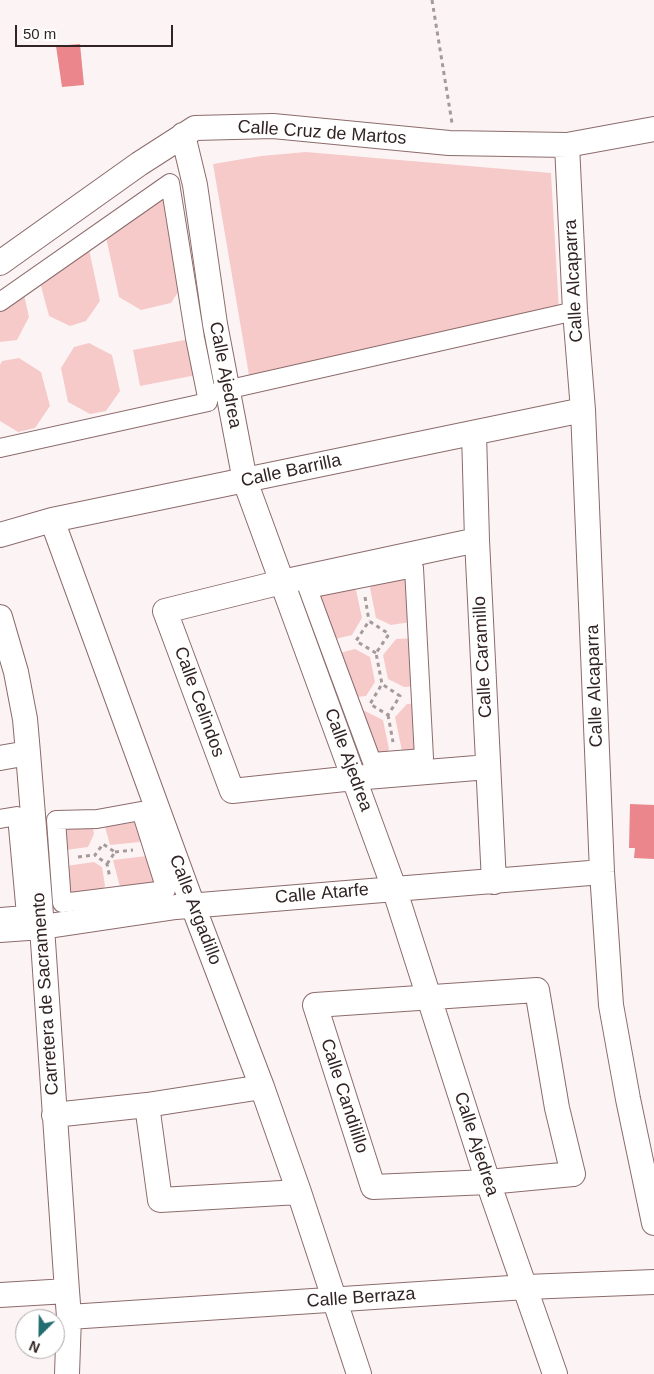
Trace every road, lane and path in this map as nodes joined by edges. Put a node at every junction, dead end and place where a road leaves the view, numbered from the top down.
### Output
1 (432, 0) edge
2 (654, 130) edge
3 (182, 135) junction
4 (455, 142) junction
5 (567, 145) junction
6 (0, 263) edge
7 (0, 302) edge
8 (575, 311) junction
9 (217, 392) junction
10 (583, 410) junction
11 (474, 432) junction
12 (0, 442) edge
13 (0, 448) edge
14 (245, 481) junction
15 (52, 520) junction
16 (0, 535) edge
17 (477, 540) junction
18 (282, 582) junction
19 (0, 617) edge
20 (376, 653) junction
21 (382, 684) junction
22 (28, 753) junction
23 (0, 758) edge
24 (424, 758) joint
25 (488, 767) junction
26 (354, 778) junction
27 (141, 811) joint
28 (0, 819) edge
29 (107, 864) joint
30 (602, 872) junction
31 (494, 882) junction
32 (394, 888) junction
33 (193, 906) junction
34 (0, 917) edge
35 (42, 926) junction
36 (0, 930) edge
37 (429, 997) junction
38 (262, 1087) junction
39 (146, 1105) junction
40 (54, 1115) junction
41 (488, 1182) junction
42 (299, 1192) junction
43 (654, 1223) edge
44 (654, 1282) edge
45 (526, 1287) junction
46 (67, 1291) junction
47 (0, 1295) edge
48 (334, 1300) junction
49 (69, 1317) junction
50 (67, 1374) edge
51 (360, 1374) edge
52 (555, 1374) edge

1 - 4 path
2 - 5 street, Calle Cruz de Martos
3 - 4 street, Calle Cruz de Martos
3 - 6 street, Calle Cruz de Martos
3 - 9 street, Calle Ajedrea
4 - 5 street, Calle Cruz de Martos
5 - 8 street, Calle Alcaparra
7 - 9 street
8 - 9 street
8 - 10 street, Calle Alcaparra
9 - 12 street
9 - 13 street
9 - 14 street, Calle Ajedrea
10 - 11 street, Calle Barrilla
10 - 30 street, Calle Alcaparra
11 - 14 street, Calle Barrilla
11 - 17 street, Calle Caramillo
14 - 15 street, Calle Barrilla
14 - 18 street, Calle Ajedrea
15 - 16 street, Calle Barrilla
15 - 33 street, Calle Argadillo
17 - 18 street
17 - 25 street, Calle Caramillo
18 - 26 street, Calle Ajedrea
18 - 26 street, Calle Celindos
19 - 22 street, Carretera de Sacramento
20 - 20 path
20 - 21 path
21 - 21 path
22 - 23 street
22 - 35 street, Carretera de Sacramento
24 - 24 street
25 - 26 street
25 - 31 street, Calle Caramillo
26 - 32 street, Calle Ajedrea
27 - 27 street
28 - 34 street
29 - 29 path
30 - 31 street, Calle Atarfe
30 - 43 street, Calle Alcaparra
31 - 32 street, Calle Atarfe
32 - 33 street, Calle Atarfe
32 - 37 street, Calle Ajedrea
33 - 35 street, Calle Atarfe
33 - 38 street, Calle Argadillo
35 - 36 street, Calle Atarfe
35 - 40 street, Carretera de Sacramento
37 - 41 street, Calle Ajedrea
37 - 41 street
37 - 41 street, Calle Candilillo
38 - 39 street
38 - 42 street, Calle Argadillo
39 - 40 street
39 - 42 street
40 - 46 street, Carretera de Sacramento
41 - 45 street, Calle Ajedrea
42 - 48 street, Calle Argadillo
44 - 45 street, Calle Berraza
45 - 48 street, Calle Berraza
45 - 52 street, Calle Ajedrea
46 - 47 street
46 - 49 street, Carretera de Sacramento
48 - 49 street, Calle Berraza
48 - 51 street, Calle Argadillo
49 - 50 street, Carretera de Sacramento

